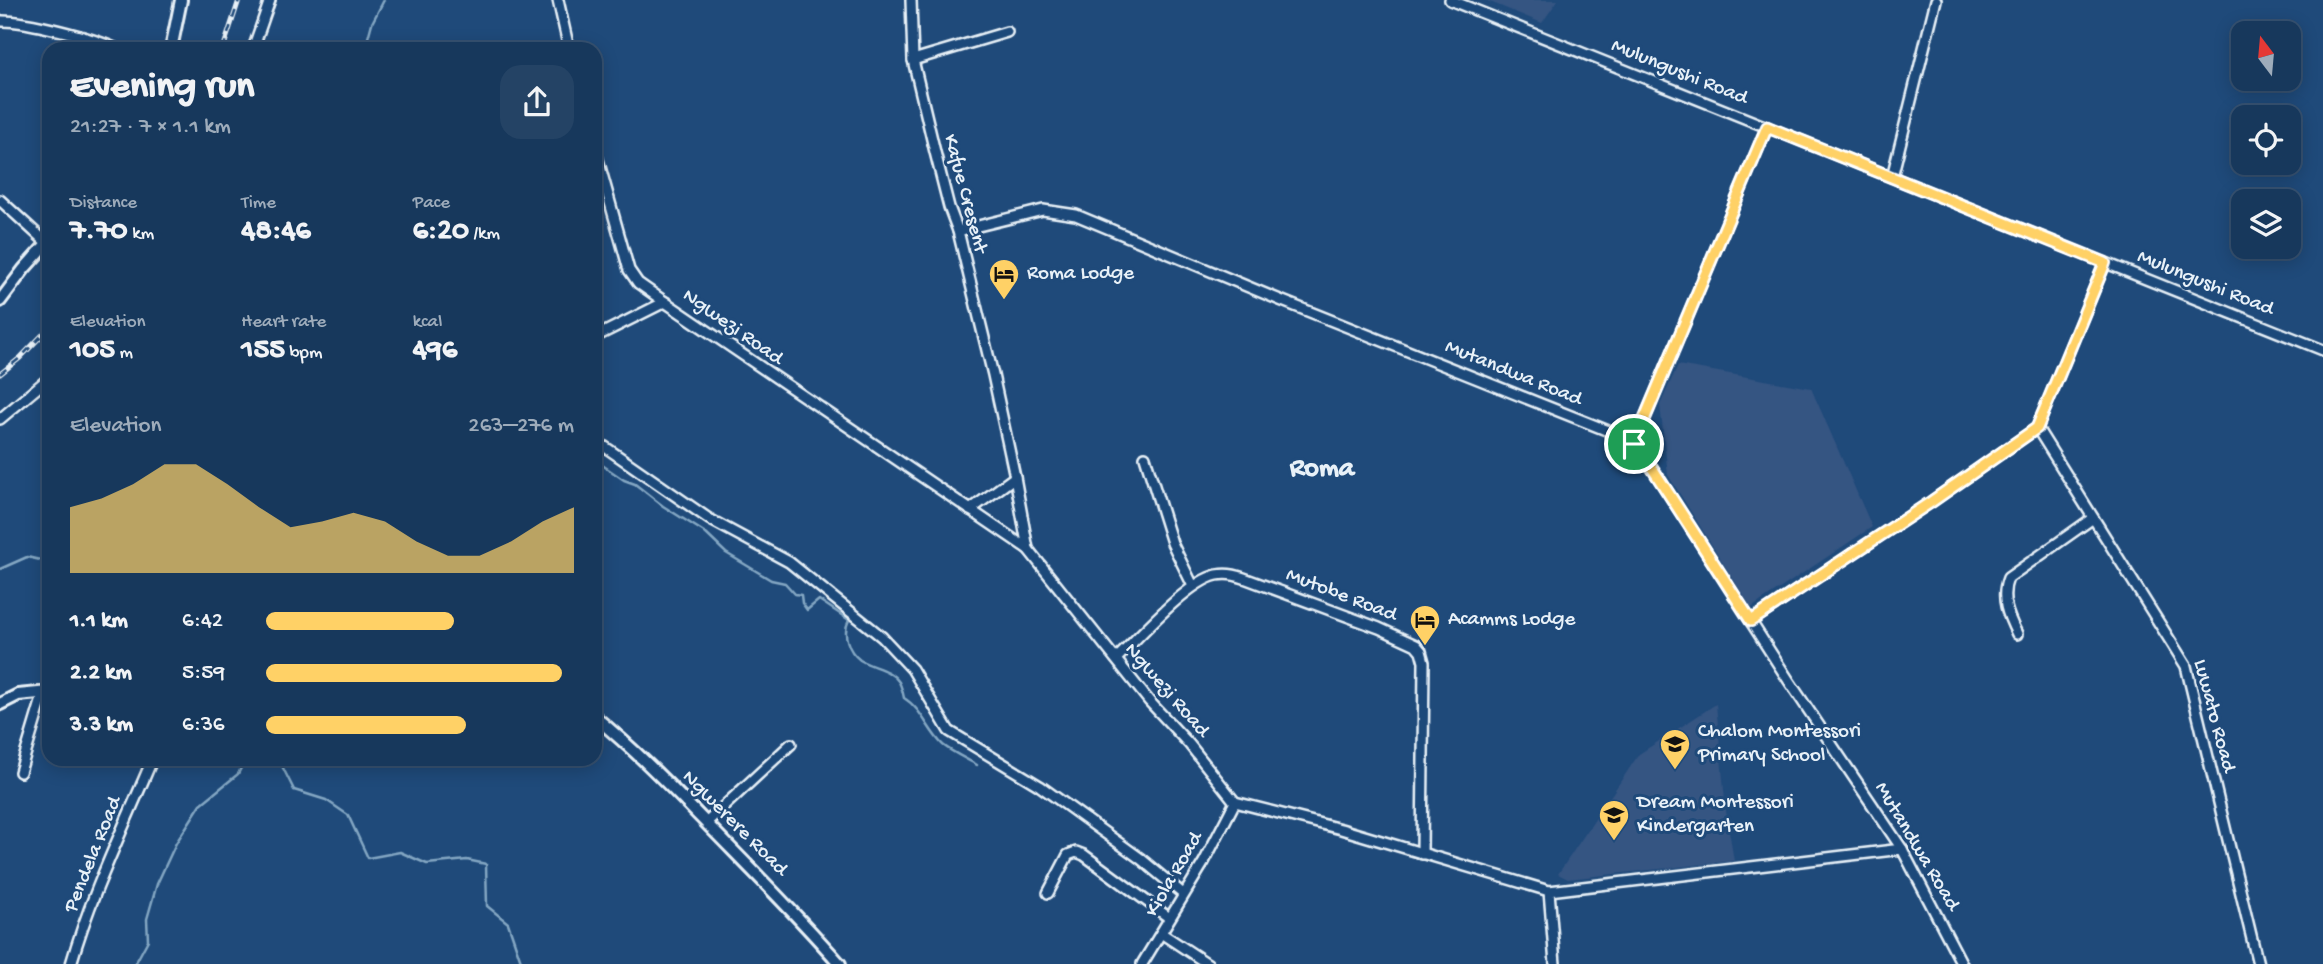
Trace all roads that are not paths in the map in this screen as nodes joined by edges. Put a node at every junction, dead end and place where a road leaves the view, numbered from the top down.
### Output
1 (181, 0) edge
2 (270, 0) edge
3 (558, 0) edge
4 (911, 0) edge
5 (1450, 0) edge
6 (1936, 0) edge
7 (0, 21) edge
8 (1007, 32) dead end
9 (100, 42) edge
10 (172, 42) edge
11 (255, 42) edge
12 (567, 42) edge
13 (914, 60) junction
14 (1767, 127) junction
15 (602, 174) edge
16 (1892, 177) junction
17 (0, 200) edge
18 (958, 230) junction
19 (42, 237) edge
20 (42, 249) edge
21 (2105, 263) junction
22 (0, 301) edge
23 (665, 303) junction
24 (602, 334) edge
25 (2323, 350) edge
26 (42, 387) edge
27 (0, 419) edge
28 (2037, 428) junction
29 (1634, 444) junction
30 (602, 445) edge
31 (1145, 457) dead end
32 (1015, 477) junction
33 (970, 510) junction
34 (2093, 519) junction
35 (1028, 549) junction
36 (1193, 586) junction
37 (1751, 621) junction
38 (2017, 634) dead end
39 (1116, 659) junction
40 (42, 692) edge
41 (0, 704) edge
42 (42, 704) edge
43 (602, 723) edge
44 (791, 744) dead end
45 (149, 766) edge
46 (20, 772) dead end
47 (1235, 802) junction
48 (706, 823) junction
49 (1902, 849) junction
50 (1422, 855) junction
51 (1549, 891) junction
52 (1048, 893) dead end
53 (1182, 894) junction
54 (1168, 917) junction
55 (1161, 933) junction
56 (71, 964) edge
57 (840, 964) edge
58 (1142, 964) edge
59 (1208, 964) edge
60 (1555, 964) edge
61 (1962, 964) edge
62 (2258, 964) edge

1 - 10 street
2 - 11 street
3 - 12 street
4 - 13 street, Kafue Cresent
5 - 14 street, Mulungushi Road
6 - 16 street
7 - 9 street
8 - 13 street
13 - 18 street, Kafue Cresent
14 - 16 street, Mulungushi Road
14 - 29 street
15 - 23 street, Ngwezi Road
16 - 21 street, Mulungushi Road
17 - 19 street
18 - 29 street, Mutandwa Road
18 - 32 street, Kafue Cresent
20 - 22 street
21 - 25 street, Mulungushi Road
21 - 28 street
23 - 24 street
23 - 33 street, Ngwezi Road
26 - 27 street
28 - 34 street, Luwato Road
28 - 37 street
29 - 37 street, Mutandwa Road
30 - 53 street
31 - 36 street
32 - 33 street
32 - 35 street, Kafue Cresent
33 - 35 street, Ngwezi Road
34 - 38 street
34 - 62 street, Luwato Road
35 - 39 street, Ngwezi Road
36 - 39 street, Mutobe Road
36 - 50 street, Mutobe Road
37 - 49 street, Mutandwa Road
39 - 47 street, Ngwezi Road
40 - 41 street
42 - 46 street
43 - 48 street, Ngwerere Road
44 - 48 street
45 - 56 street, Pendela Road
47 - 50 street
47 - 53 street, Kiola Road
48 - 57 street, Ngwerere Road
49 - 51 street
49 - 61 street, Mutandwa Road
50 - 51 street
51 - 60 street
52 - 54 street
53 - 54 street, Kiola Road
54 - 55 street, Kiola Road
55 - 58 street, Kiola Road
55 - 59 street

